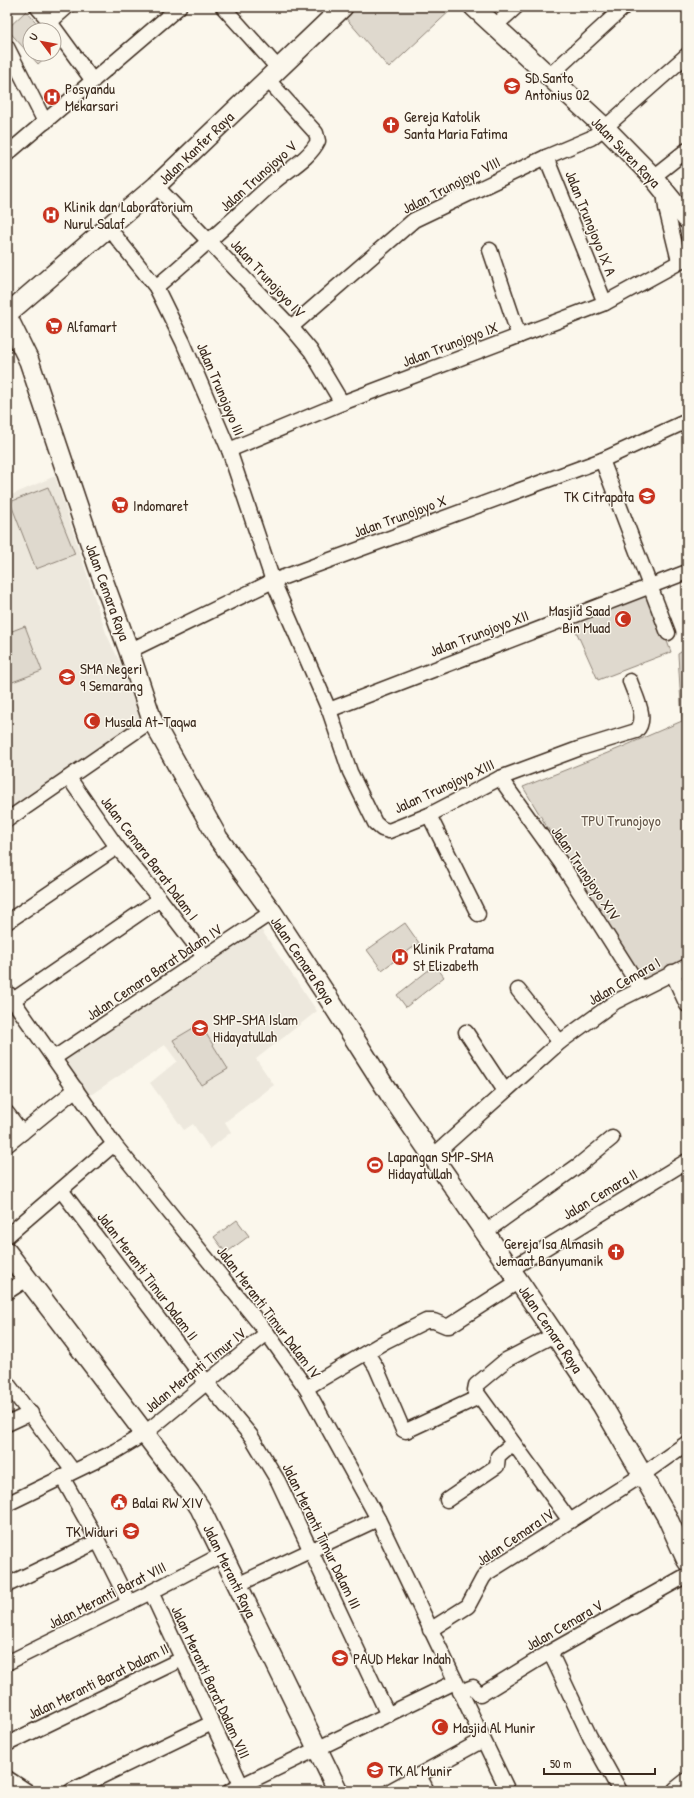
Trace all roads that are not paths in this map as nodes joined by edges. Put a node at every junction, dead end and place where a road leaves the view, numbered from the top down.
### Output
1 (37, 7) edge
2 (67, 7) edge
3 (179, 7) edge
4 (223, 7) edge
5 (343, 7) edge
6 (474, 7) edge
7 (516, 7) edge
8 (624, 7) edge
9 (50, 22) joint
10 (495, 26) junction
11 (62, 39) edge
12 (7, 47) edge
13 (687, 55) edge
14 (272, 74) junction
15 (549, 76) junction
16 (92, 81) junction
17 (45, 122) junction
18 (605, 128) junction
19 (687, 150) edge
20 (7, 154) edge
21 (546, 157) junction
22 (658, 184) junction
23 (156, 186) junction
24 (687, 220) edge
25 (108, 226) junction
26 (210, 242) junction
27 (490, 250) dead end
28 (683, 259) edge
29 (156, 287) junction
30 (605, 303) junction
31 (7, 315) edge
32 (291, 327) junction
33 (519, 336) junction
34 (342, 403) junction
35 (687, 421) edge
36 (229, 450) junction
37 (602, 460) junction
38 (687, 572) edge
39 (273, 581) junction
40 (650, 585) junction
41 (668, 632) dead end
42 (129, 651) junction
43 (630, 681) dead end
44 (329, 710) junction
45 (152, 720) junction
46 (69, 778) junction
47 (500, 778) junction
48 (429, 815) junction
49 (7, 820) edge
50 (117, 847) junction
51 (160, 899) junction
52 (272, 912) junction
53 (478, 914) dead end
54 (7, 922) edge
55 (205, 958) junction
56 (687, 966) edge
57 (672, 972) junction
58 (641, 989) junction
59 (518, 990) dead end
60 (10, 996) edge
61 (687, 1005) edge
62 (466, 1032) dead end
63 (560, 1042) junction
64 (54, 1058) junction
65 (76, 1089) junction
66 (505, 1091) junction
67 (7, 1113) edge
68 (22, 1133) junction
69 (612, 1138) dead end
70 (114, 1144) junction
71 (7, 1145) edge
72 (432, 1158) junction
73 (687, 1161) edge
74 (61, 1190) junction
75 (485, 1232) junction
76 (7, 1236) edge
77 (7, 1252) edge
78 (515, 1275) junction
79 (27, 1278) junction
80 (7, 1292) edge
81 (267, 1333) junction
82 (554, 1335) junction
83 (367, 1353) junction
84 (7, 1383) edge
85 (207, 1383) junction
86 (306, 1388) junction
87 (479, 1396) junction
88 (30, 1413) junction
89 (7, 1424) edge
90 (144, 1434) junction
91 (513, 1443) junction
92 (687, 1443) edge
93 (68, 1474) junction
94 (642, 1475) junction
95 (447, 1500) dead end
96 (7, 1504) edge
97 (378, 1519) junction
98 (570, 1521) junction
99 (98, 1541) junction
100 (311, 1550) junction
101 (222, 1554) junction
102 (687, 1561) edge
103 (687, 1575) edge
104 (237, 1585) junction
105 (7, 1586) edge
106 (151, 1592) junction
107 (129, 1603) junction
108 (430, 1630) junction
109 (550, 1652) junction
110 (182, 1659) junction
111 (7, 1663) edge
112 (458, 1687) junction
113 (388, 1715) junction
114 (212, 1723) junction
115 (483, 1740) junction
116 (7, 1744) edge
117 (317, 1750) junction
118 (419, 1775) junction
119 (7, 1778) edge
120 (687, 1783) edge
121 (239, 1789) edge
122 (27, 1791) edge
123 (72, 1791) edge
124 (338, 1791) edge
125 (390, 1791) edge
126 (427, 1791) edge
127 (508, 1791) edge
128 (620, 1791) edge
129 (677, 1791) edge

1 - 9 street
2 - 9 street
3 - 16 street
4 - 14 street, Jalan Trunojoyo V
5 - 14 main road, Jalan Kanfer Raya
6 - 10 main road, Jalan Suren Raya
7 - 10 street
8 - 15 street
10 - 15 main road, Jalan Suren Raya
11 - 16 street
12 - 17 street
13 - 18 street, Jalan Trunojoyo VIII
14 - 23 main road, Jalan Kanfer Raya
14 - 26 street, Jalan Trunojoyo V
15 - 18 main road, Jalan Suren Raya
16 - 17 street
17 - 20 street
18 - 21 street, Jalan Trunojoyo VIII
18 - 22 main road, Jalan Suren Raya
19 - 22 street
21 - 30 street, Jalan Trunojoyo IX A
21 - 32 street, Jalan Trunojoyo VIII
22 - 24 main road, Jalan Suren Raya
22 - 28 street, Jalan Trunojoyo IX
23 - 25 main road, Jalan Kanfer Raya
23 - 26 street, Jalan Trunojoyo IV
25 - 29 street, Jalan Trunojoyo III
25 - 31 main road, Jalan Kanfer Raya
26 - 29 street, Jalan Trunojoyo V
26 - 32 street, Jalan Trunojoyo IV
27 - 33 street
28 - 30 street, Jalan Trunojoyo IX
29 - 36 street, Jalan Trunojoyo III
30 - 33 street, Jalan Trunojoyo IX
31 - 42 main road, Jalan Cemara Raya
32 - 34 street, Jalan Trunojoyo IV
33 - 34 street, Jalan Trunojoyo IX
34 - 36 street, Jalan Trunojoyo IX
35 - 37 street, Jalan Trunojoyo X
36 - 39 street, Jalan Trunojoyo III
37 - 39 street, Jalan Trunojoyo X
37 - 40 street
38 - 40 street, Jalan Trunojoyo XII
39 - 42 street, Jalan Trunojoyo X
39 - 44 street, Jalan Trunojoyo XIII
40 - 41 street
40 - 44 street, Jalan Trunojoyo XII
42 - 45 main road, Jalan Cemara Raya
43 - 47 street, Jalan Trunojoyo XIII
44 - 48 street, Jalan Trunojoyo XIII
45 - 46 street
45 - 52 main road, Jalan Cemara Raya
46 - 49 street
46 - 50 street, Jalan Cemara Barat Dalam I
47 - 48 street, Jalan Trunojoyo XIII
47 - 58 street, Jalan Trunojoyo XIV
48 - 53 street
50 - 51 street, Jalan Cemara Barat Dalam I
50 - 54 street
51 - 55 street, Jalan Cemara Barat Dalam I
51 - 60 street
52 - 55 street, Jalan Cemara Barat Dalam IV
52 - 72 main road, Jalan Cemara Raya
55 - 64 street, Jalan Cemara Barat Dalam IV
56 - 57 street, Jalan Cemara I
57 - 58 street, Jalan Cemara I
57 - 61 street
58 - 63 street, Jalan Cemara I
59 - 63 street
60 - 64 street, Jalan Meranti Timur Dalam IV
62 - 66 street
63 - 66 street, Jalan Cemara I
64 - 65 street, Jalan Meranti Timur Dalam IV
65 - 68 street
65 - 70 street, Jalan Meranti Timur Dalam IV
66 - 72 street, Jalan Cemara I
67 - 68 street
68 - 71 street
69 - 75 street
70 - 74 street
70 - 81 street, Jalan Meranti Timur Dalam IV
72 - 75 main road, Jalan Cemara Raya
73 - 78 street, Jalan Cemara II
74 - 76 street
74 - 85 street, Jalan Meranti Timur Dalam II
75 - 78 main road, Jalan Cemara Raya
77 - 79 main road, Jalan Meranti Raya
78 - 82 main road, Jalan Cemara Raya
78 - 83 street, Jalan Cemara II
79 - 80 street
79 - 90 main road, Jalan Meranti Raya
81 - 85 street, Jalan Meranti Timur IV
81 - 86 street, Jalan Meranti Timur Dalam IV
82 - 87 street
82 - 94 main road, Jalan Cemara Raya
83 - 86 street, Jalan Cemara II
83 - 87 street
84 - 88 street
85 - 90 street, Jalan Meranti Timur IV
85 - 100 street, Jalan Meranti Timur Dalam III
86 - 97 street, Jalan Meranti Timur Dalam IV
87 - 91 street, Jalan Cemara IV
88 - 89 street
88 - 93 street
90 - 93 street, Jalan Meranti Timur IV
90 - 101 main road, Jalan Meranti Raya
91 - 95 street
91 - 98 street, Jalan Cemara IV
92 - 94 street, Jalan Cemara IV
93 - 96 street, Jalan Meranti Timur IV
93 - 99 street
94 - 98 street, Jalan Cemara IV
94 - 102 main road, Jalan Cemara Raya
97 - 100 street
97 - 108 street, Jalan Meranti Timur Dalam IV
98 - 108 street, Jalan Cemara IV
99 - 105 street
99 - 107 street
100 - 104 street
100 - 113 street, Jalan Meranti Timur Dalam III
101 - 104 main road, Jalan Meranti Raya
101 - 106 street, Jalan Meranti Barat VIII
103 - 109 street, Jalan Cemara V
104 - 117 main road, Jalan Meranti Raya
106 - 107 street, Jalan Meranti Barat VIII
106 - 110 street, Jalan Meranti Barat Dalam VIII
107 - 111 street, Jalan Meranti Barat VIII
108 - 112 street, Jalan Meranti Timur Dalam IV
109 - 112 street, Jalan Cemara V
109 - 128 street
110 - 114 street, Jalan Meranti Barat Dalam VIII
110 - 116 street, Jalan Meranti Barat Dalam II
112 - 113 street
112 - 115 street, Jalan Meranti Timur Dalam IV
113 - 117 street
114 - 121 street, Jalan Meranti Barat Dalam VIII
114 - 123 street
115 - 118 street
115 - 127 street, Jalan Meranti Timur Dalam IV
117 - 121 street
117 - 124 main road, Jalan Meranti Raya
118 - 125 street
118 - 126 street
119 - 122 street
120 - 129 main road

